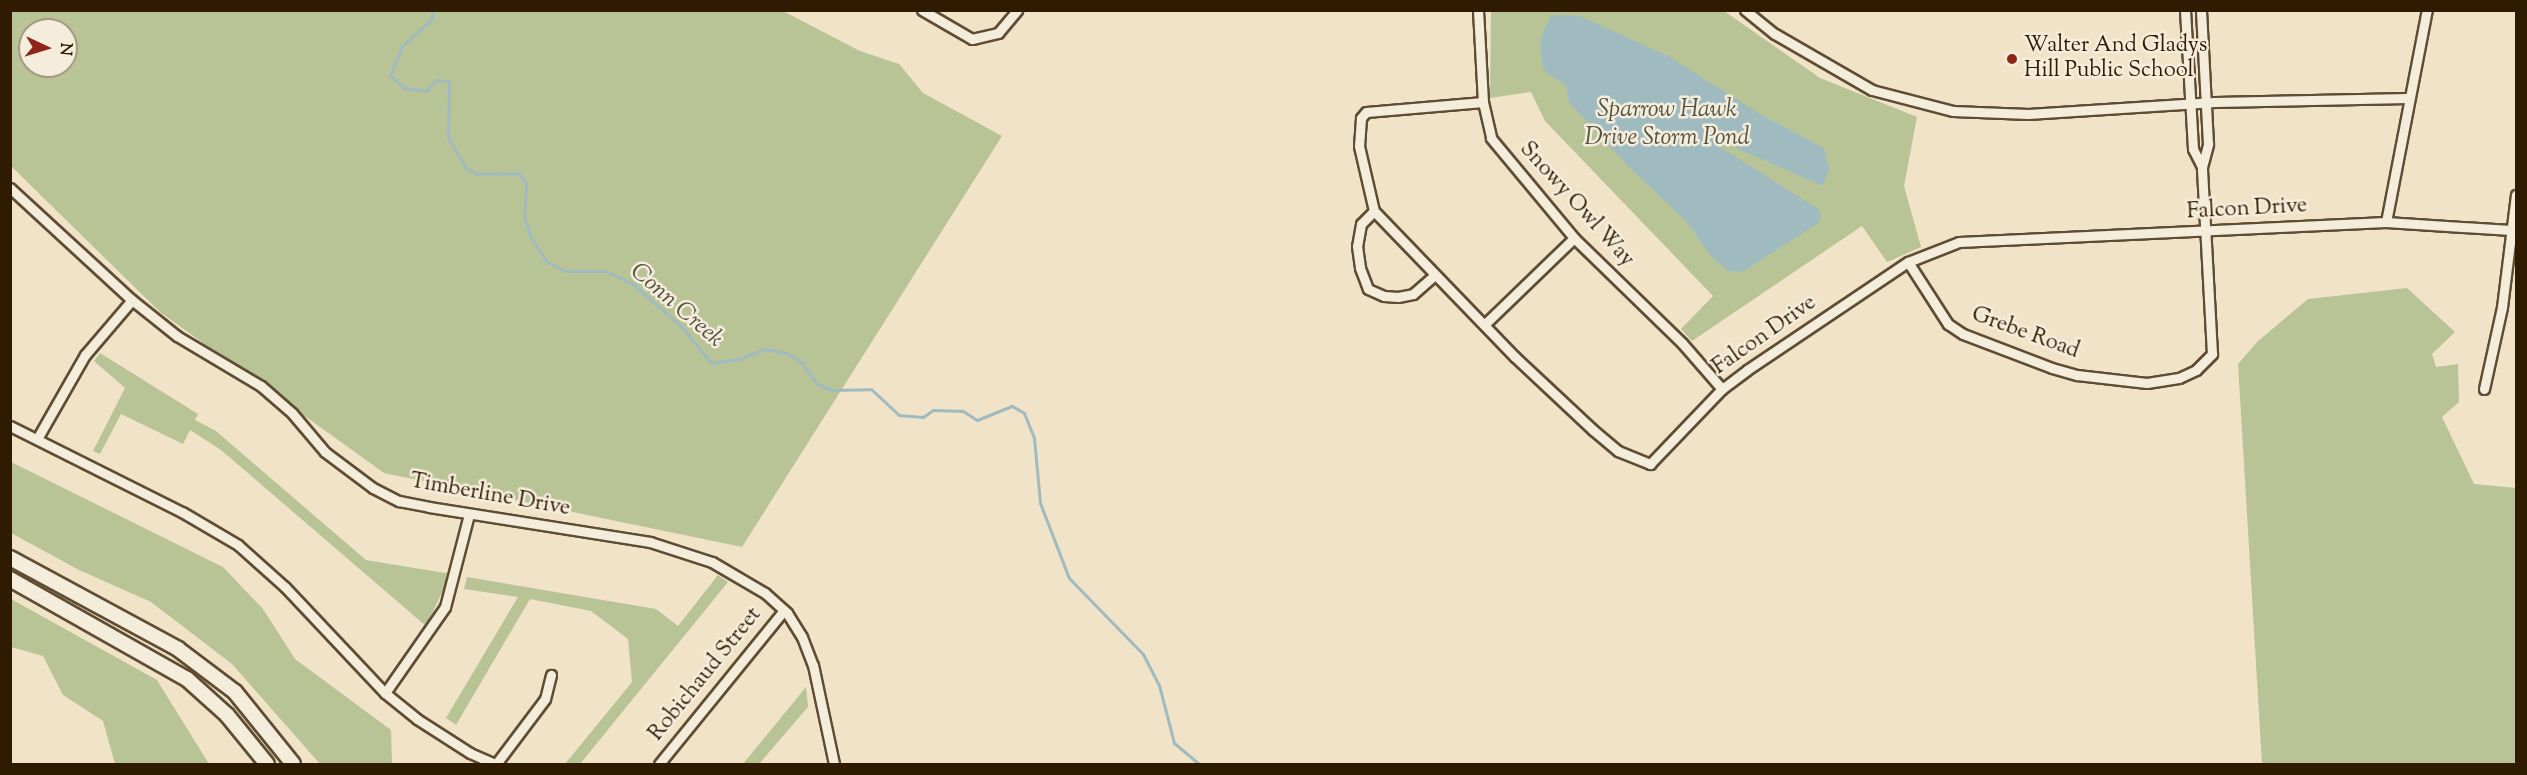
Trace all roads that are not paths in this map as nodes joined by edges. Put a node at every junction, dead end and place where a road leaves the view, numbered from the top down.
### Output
1 (922, 10) edge
2 (1017, 10) edge
3 (1479, 10) edge
4 (1745, 10) edge
5 (2185, 10) edge
6 (2201, 10) edge
7 (2427, 10) edge
8 (2408, 98) junction
9 (1483, 102) junction
10 (2206, 102) junction
11 (2190, 104) junction
12 (2202, 168) junction
13 (10, 188) edge
14 (2517, 195) edge
15 (1374, 211) junction
16 (2386, 222) junction
17 (2511, 230) junction
18 (2207, 232) junction
19 (1574, 238) junction
20 (1908, 262) junction
21 (1435, 275) junction
22 (132, 300) junction
23 (1486, 323) junction
24 (1722, 389) junction
25 (2484, 389) dead end
26 (10, 426) edge
27 (37, 439) junction
28 (469, 514) junction
29 (10, 558) edge
30 (10, 579) edge
31 (784, 610) junction
32 (551, 675) dead end
33 (385, 693) junction
34 (267, 765) edge
35 (293, 765) edge
36 (496, 765) edge
37 (658, 765) edge
38 (834, 765) edge

1 - 2 street
3 - 9 street, Snowy Owl Way
4 - 11 street
5 - 11 street
6 - 10 street
7 - 8 street
8 - 10 street
8 - 16 street
9 - 15 street
9 - 19 street, Snowy Owl Way
10 - 11 street
10 - 12 street
11 - 12 street
12 - 18 street, Grebe Road
13 - 22 street, Timberline Drive
14 - 17 street
15 - 21 street, Falcon Drive
15 - 21 street
16 - 17 street, Falcon Drive
16 - 18 street, Falcon Drive
17 - 25 street
18 - 20 street, Falcon Drive
18 - 20 street, Grebe Road
19 - 23 street
19 - 24 street, Snowy Owl Way
20 - 24 street, Falcon Drive
21 - 23 street, Falcon Drive
22 - 27 street
22 - 28 street, Timberline Drive
23 - 24 street, Falcon Drive
26 - 27 street
27 - 33 street
28 - 31 street, Timberline Drive
28 - 33 street
29 - 35 main road
30 - 34 main road
31 - 37 street, Robichaud Street
31 - 38 street, Timberline Drive
32 - 36 street
33 - 36 street

